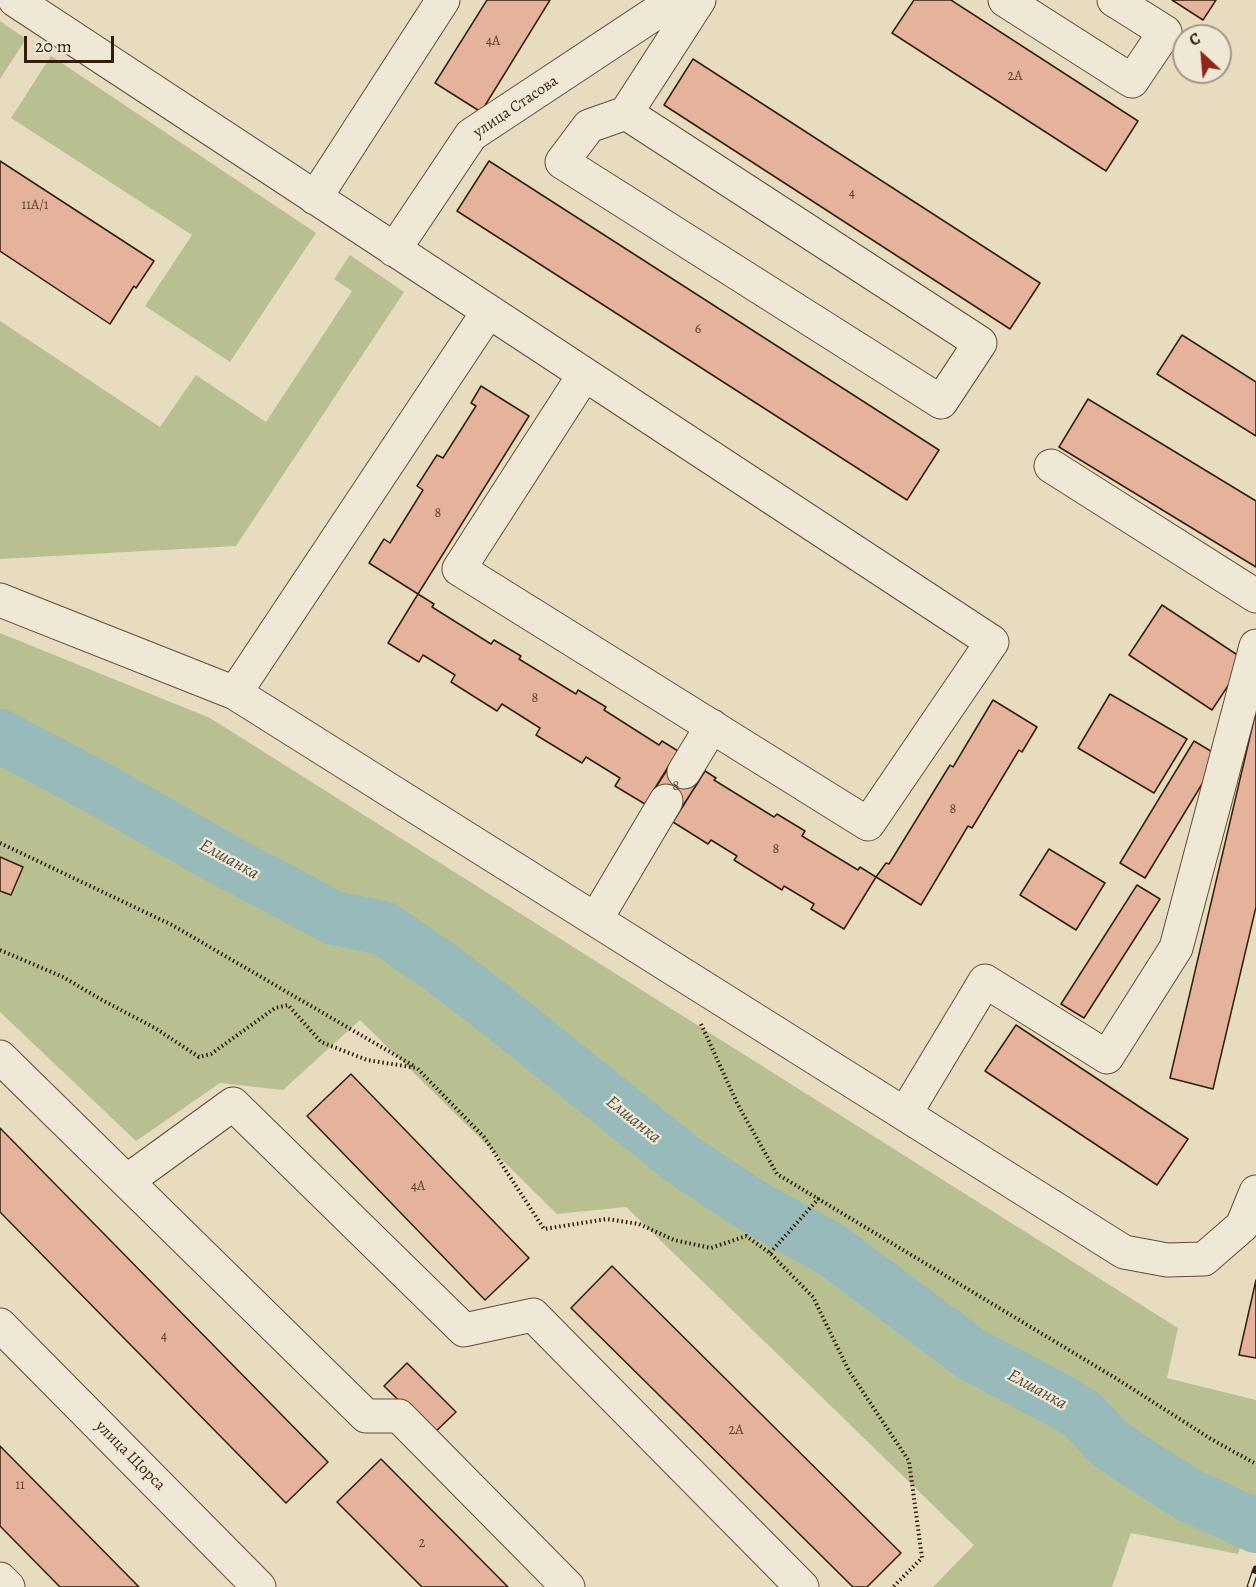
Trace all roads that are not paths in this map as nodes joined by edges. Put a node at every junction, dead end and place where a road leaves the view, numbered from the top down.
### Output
1 (15, 0) edge
2 (443, 0) edge
3 (675, 0) edge
4 (699, 0) edge
5 (1005, 0) edge
6 (1114, 0) edge
7 (626, 113) junction
8 (315, 198) junction
9 (393, 250) junction
10 (488, 312) junction
11 (584, 375) junction
12 (1051, 466) dead end
13 (1256, 596) edge
14 (0, 600) edge
15 (1256, 646) edge
16 (235, 693) junction
17 (712, 726) junction
18 (684, 772) dead end
19 (666, 801) dead end
20 (596, 919) junction
21 (0, 1057) edge
22 (905, 1114) junction
23 (127, 1181) junction
24 (1256, 1192) edge
25 (0, 1325) edge
26 (0, 1579) edge
27 (239, 1580) edge
28 (8, 1587) edge
29 (568, 1587) edge
30 (802, 1587) edge

1 - 8 street
2 - 8 street
3 - 9 street, улица Стасова
4 - 7 street
5 - 6 street
7 - 7 street
8 - 9 street
9 - 10 street
10 - 11 street
10 - 16 street
11 - 17 street
11 - 17 street
12 - 13 street
14 - 16 street
15 - 22 street
16 - 20 street
17 - 18 street
19 - 20 street
20 - 22 street
21 - 23 street
22 - 24 street
23 - 29 street
23 - 30 street
25 - 27 street, улица Щорса
26 - 28 street

